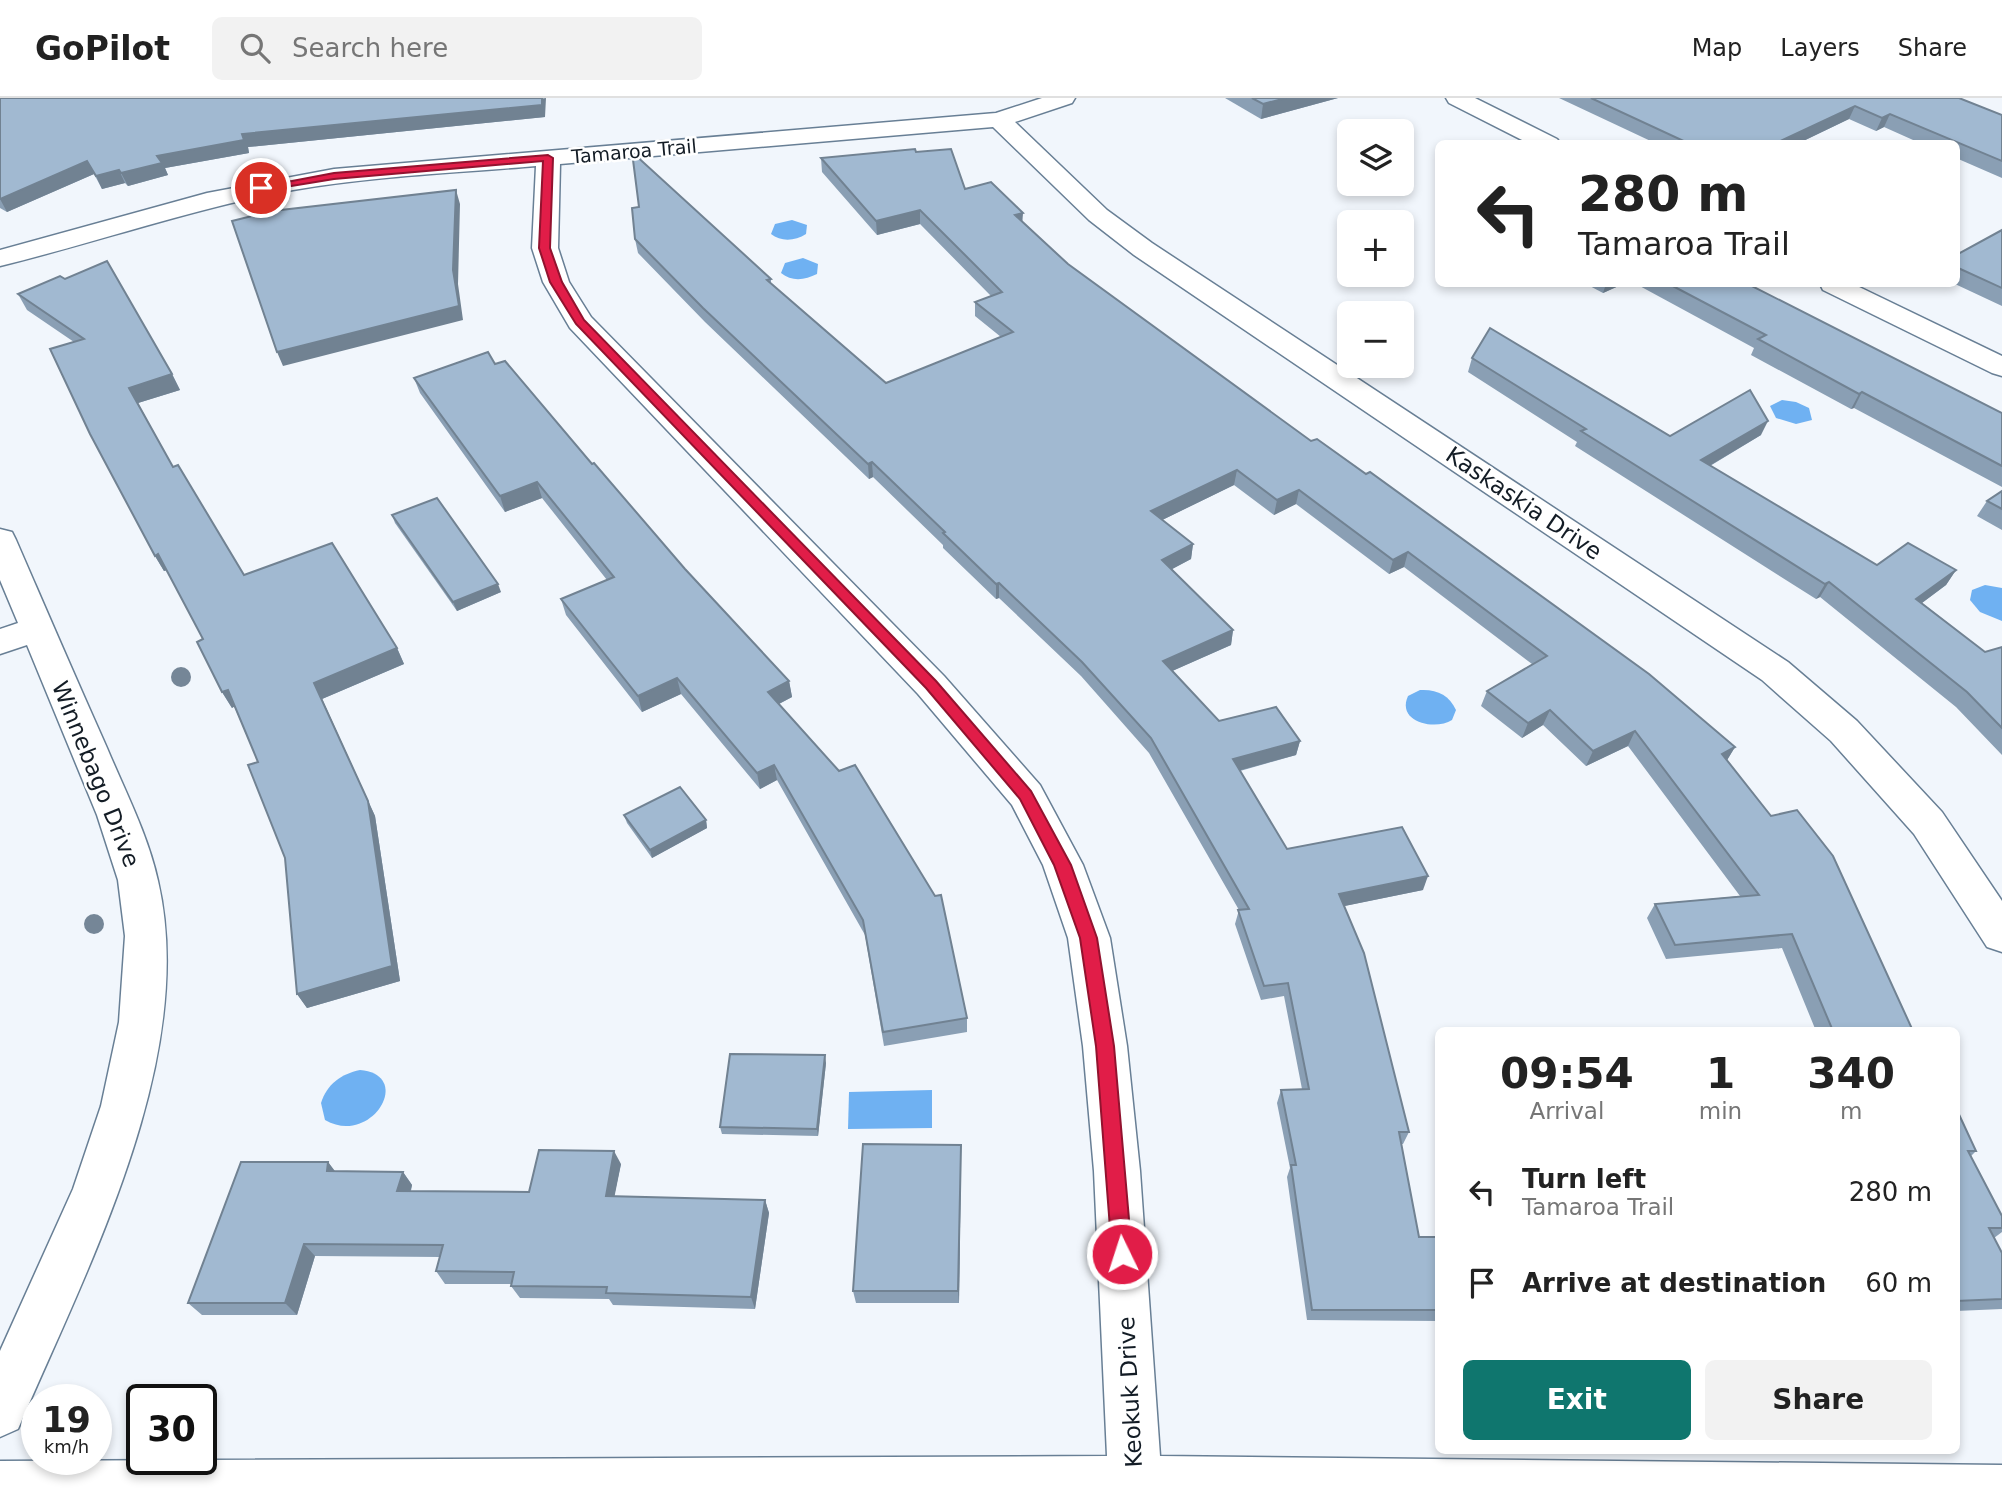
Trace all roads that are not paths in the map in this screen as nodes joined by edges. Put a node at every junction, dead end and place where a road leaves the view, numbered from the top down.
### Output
1 (1064, 98) edge
2 (1457, 98) edge
3 (999, 120) junction
4 (1541, 140) edge
5 (548, 158) junction
6 (0, 258) edge
7 (1839, 287) edge
8 (2002, 367) edge
9 (0, 540) edge
10 (18, 636) edge
11 (2002, 935) edge
12 (0, 1411) edge
13 (1135, 1483) junction
14 (0, 1488) edge
15 (2002, 1492) edge

1 - 3 street, Tamaroa Trail
2 - 4 street
3 - 5 street, Tamaroa Trail
3 - 11 street, Kaskaskia Drive
5 - 6 street, Tamaroa Trail
5 - 13 street, Keokuk Drive
7 - 8 street
9 - 10 street, Winnebago Drive
10 - 12 street, Winnebago Drive
13 - 14 street
13 - 15 street

